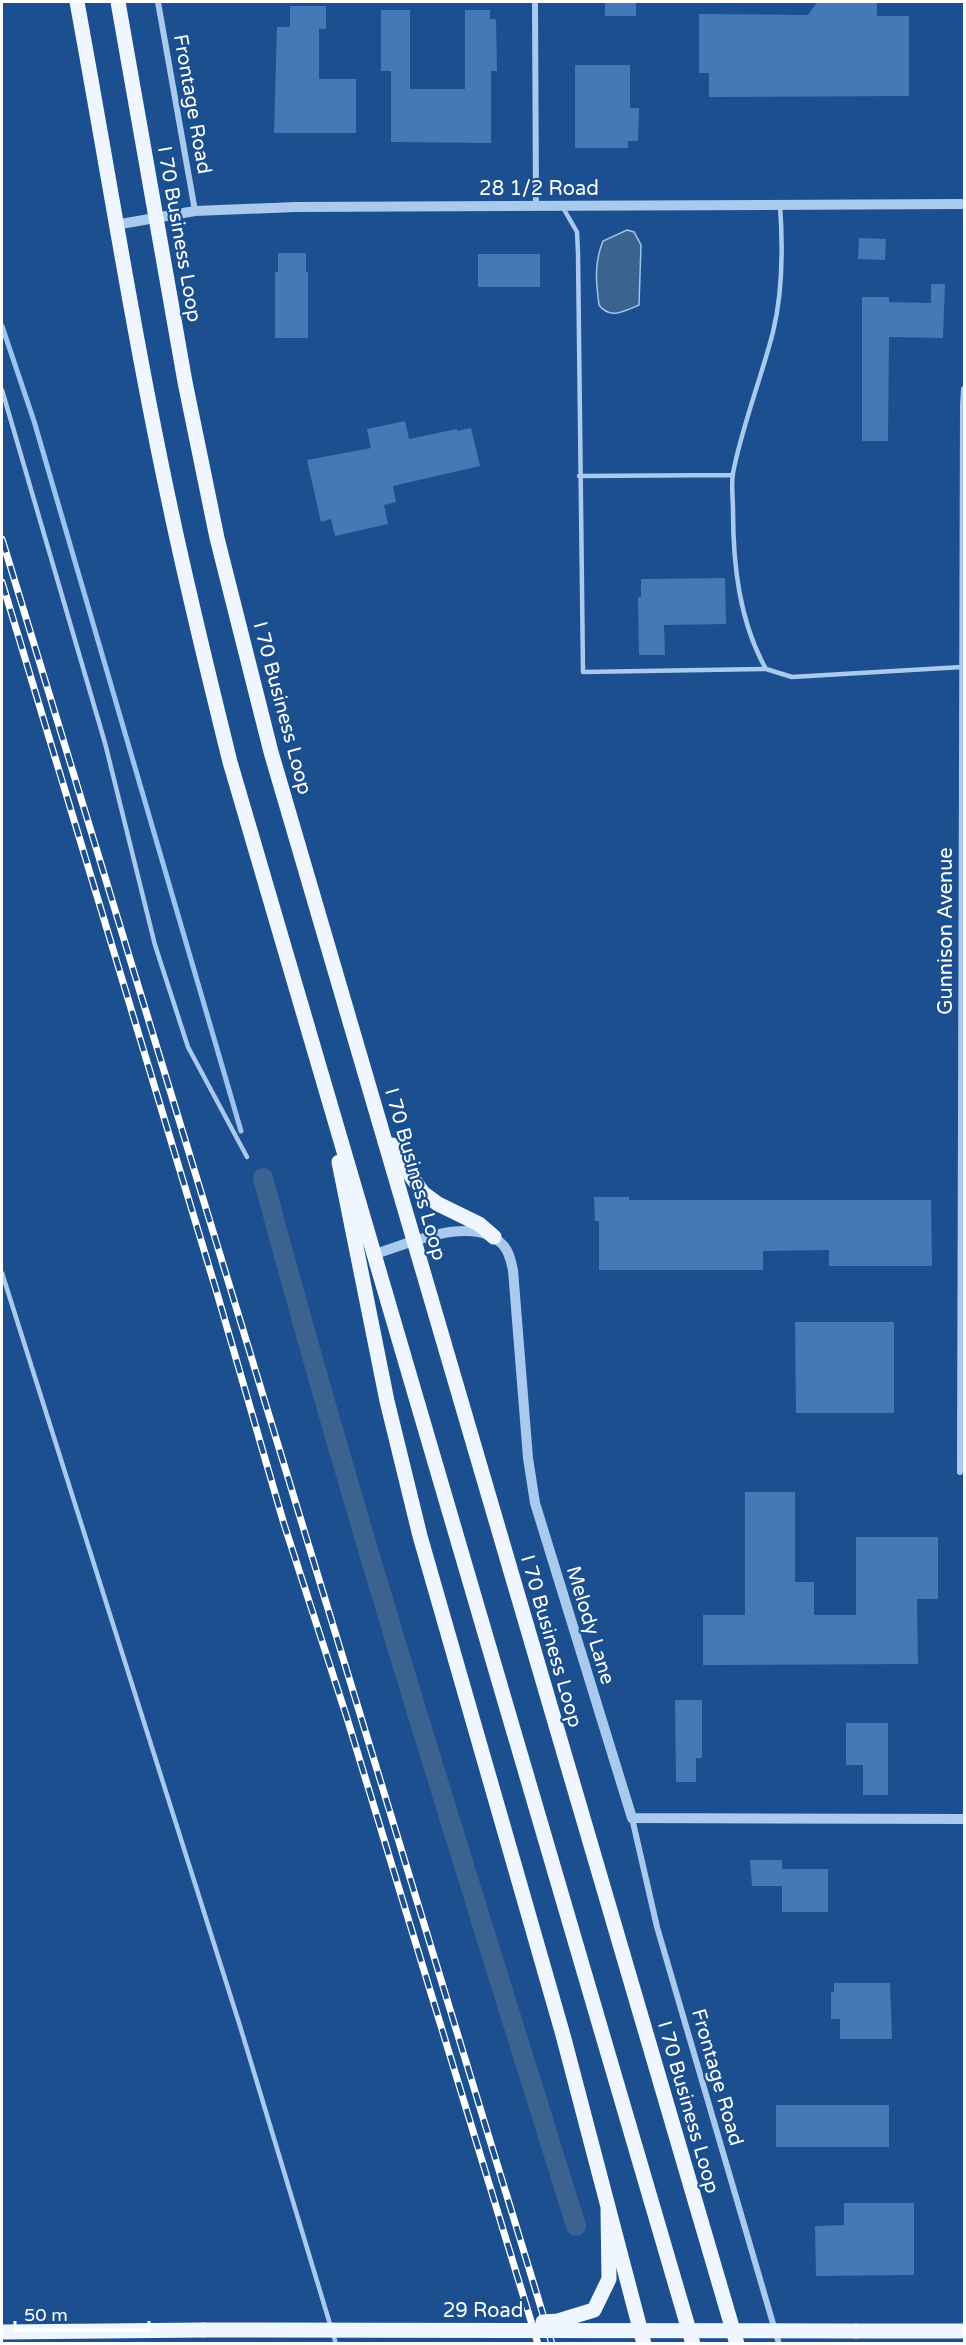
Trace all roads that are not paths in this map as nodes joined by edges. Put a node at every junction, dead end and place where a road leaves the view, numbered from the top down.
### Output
1 (77, 2) edge
2 (118, 2) edge
3 (158, 2) edge
4 (535, 2) edge
5 (964, 204) edge
6 (780, 205) junction
7 (536, 206) junction
8 (562, 206) junction
9 (195, 212) junction
10 (156, 217) junction
11 (115, 225) junction
12 (964, 389) edge
13 (2, 390) edge
14 (733, 475) junction
15 (579, 476) junction
16 (962, 667) junction
17 (766, 669) junction
18 (963, 1001) edge
19 (323, 1080) junction
20 (372, 1103) junction
21 (247, 1158) dead end
22 (494, 1237) junction
23 (414, 1242) junction
24 (375, 1254) junction
25 (2, 1273) edge
26 (960, 1472) dead end
27 (632, 1818) junction
28 (964, 1819) edge
29 (608, 2210) junction
30 (669, 2261) junction
31 (447, 2331) junction
32 (964, 2331) edge
33 (2, 2332) edge
34 (642, 2337) edge
35 (336, 2343) edge
36 (693, 2343) edge
37 (701, 2343) edge
38 (737, 2343) edge
39 (780, 2343) edge

1 - 11 main road
2 - 10 main road, I 70 Business Loop
3 - 9 street, Frontage Road
4 - 7 street
5 - 6 street, 28 1/2 Road
6 - 8 street, 28 1/2 Road
6 - 14 lane
7 - 8 street, 28 1/2 Road
7 - 9 street, 28 1/2 Road
8 - 15 lane
9 - 10 street, 28 1/2 Road
10 - 11 street, 28 1/2 Road
10 - 20 main road, I 70 Business Loop
11 - 19 main road
12 - 16 street, Gunnison Avenue
13 - 21 lane
14 - 15 lane
14 - 17 lane
15 - 17 lane
16 - 17 lane
16 - 18 street, Gunnison Avenue
18 - 26 street, Gunnison Avenue
19 - 24 main road
19 - 29 main road
20 - 22 main road
20 - 23 main road, I 70 Business Loop
22 - 23 street
22 - 27 street, Melody Lane
23 - 24 street
23 - 38 main road, I 70 Business Loop
24 - 30 main road
25 - 35 lane
27 - 28 street
27 - 39 street, Frontage Road
29 - 31 main road, bridge
29 - 34 main road, bridge
30 - 36 main road
30 - 37 main road
31 - 33 main road, 29 Road, bridge
31 - 34 main road, 29 Road, bridge
32 - 34 main road, 29 Road, bridge

